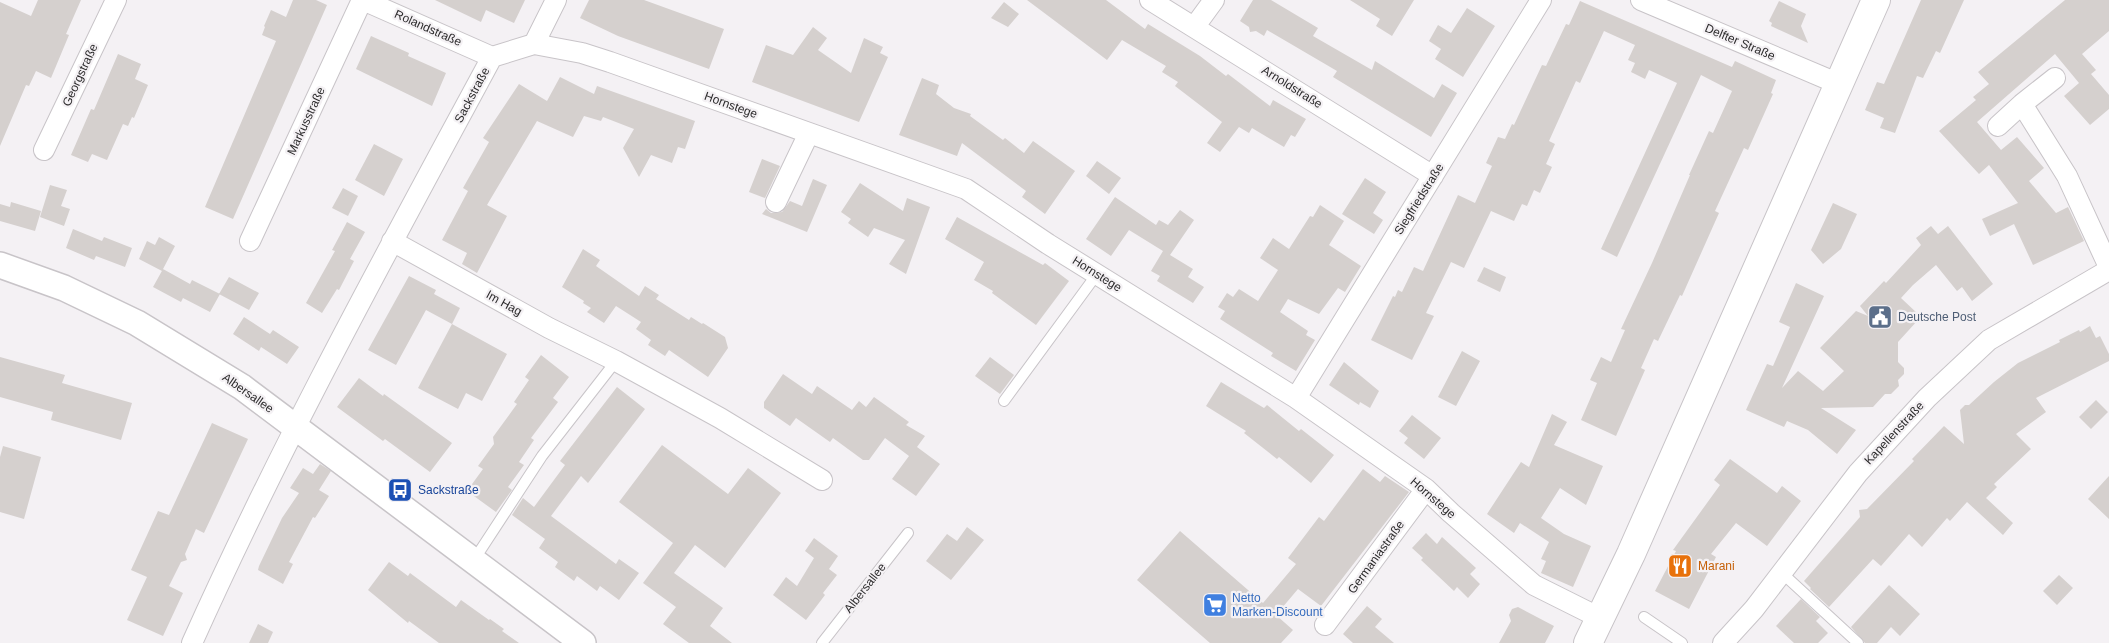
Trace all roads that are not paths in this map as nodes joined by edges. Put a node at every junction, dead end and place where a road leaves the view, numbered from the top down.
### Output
1 (116, 0) edge
2 (362, 0) edge
3 (556, 0) edge
4 (1150, 0) edge
5 (1214, 0) edge
6 (1541, 0) edge
7 (1640, 0) edge
8 (1876, 0) edge
9 (1195, 26) junction
10 (534, 44) junction
11 (492, 56) junction
12 (2055, 78) dead end
13 (1839, 84) junction
14 (2022, 104) junction
15 (1998, 126) dead end
16 (809, 133) junction
17 (44, 150) dead end
18 (1433, 176) junction
19 (776, 202) dead end
20 (250, 241) dead end
21 (392, 241) junction
22 (0, 265) edge
23 (2109, 267) edge
24 (2109, 270) edge
25 (1096, 274) junction
26 (616, 361) junction
27 (1296, 398) junction
28 (1004, 401) dead end
29 (295, 426) junction
30 (822, 480) dead end
31 (1426, 488) junction
32 (908, 533) dead end
33 (474, 561) junction
34 (1782, 573) junction
35 (1644, 617) dead end
36 (1600, 618) junction
37 (1325, 625) dead end
38 (192, 643) edge
39 (583, 643) edge
40 (822, 643) edge
41 (1588, 643) edge
42 (1682, 643) edge
43 (1723, 643) edge
44 (1858, 643) edge

1 - 17 street, Georgstraße
2 - 11 street, Rolandstraße
2 - 20 street, Markusstraße
3 - 10 street
4 - 9 street, Arnoldstraße
5 - 9 street
6 - 18 street, Siegfriedstraße
7 - 13 street, Delfter Straße
8 - 13 main road
9 - 18 street, Arnoldstraße
10 - 11 street, Sackstraße
10 - 16 street, Hornstege
11 - 21 street, Sackstraße
12 - 14 street
13 - 36 main road
14 - 15 street
14 - 23 street
16 - 19 street
16 - 25 street, Hornstege
18 - 27 street, Siegfriedstraße
21 - 26 street, Im Hag
21 - 29 street, Sackstraße
22 - 29 street, Albersallee
24 - 34 street, Kapellenstraße
25 - 27 street, Hornstege
25 - 28 lane
26 - 30 street, Im Hag
26 - 33 lane
27 - 31 street, Hornstege
29 - 33 street, Albersallee
29 - 38 street, Sackstraße
31 - 36 street, Hornstege
31 - 37 street, Germaniastraße
32 - 40 lane, Albersallee
33 - 39 street, Albersallee
34 - 43 street, Kapellenstraße
34 - 44 lane
35 - 42 lane
36 - 41 main road

